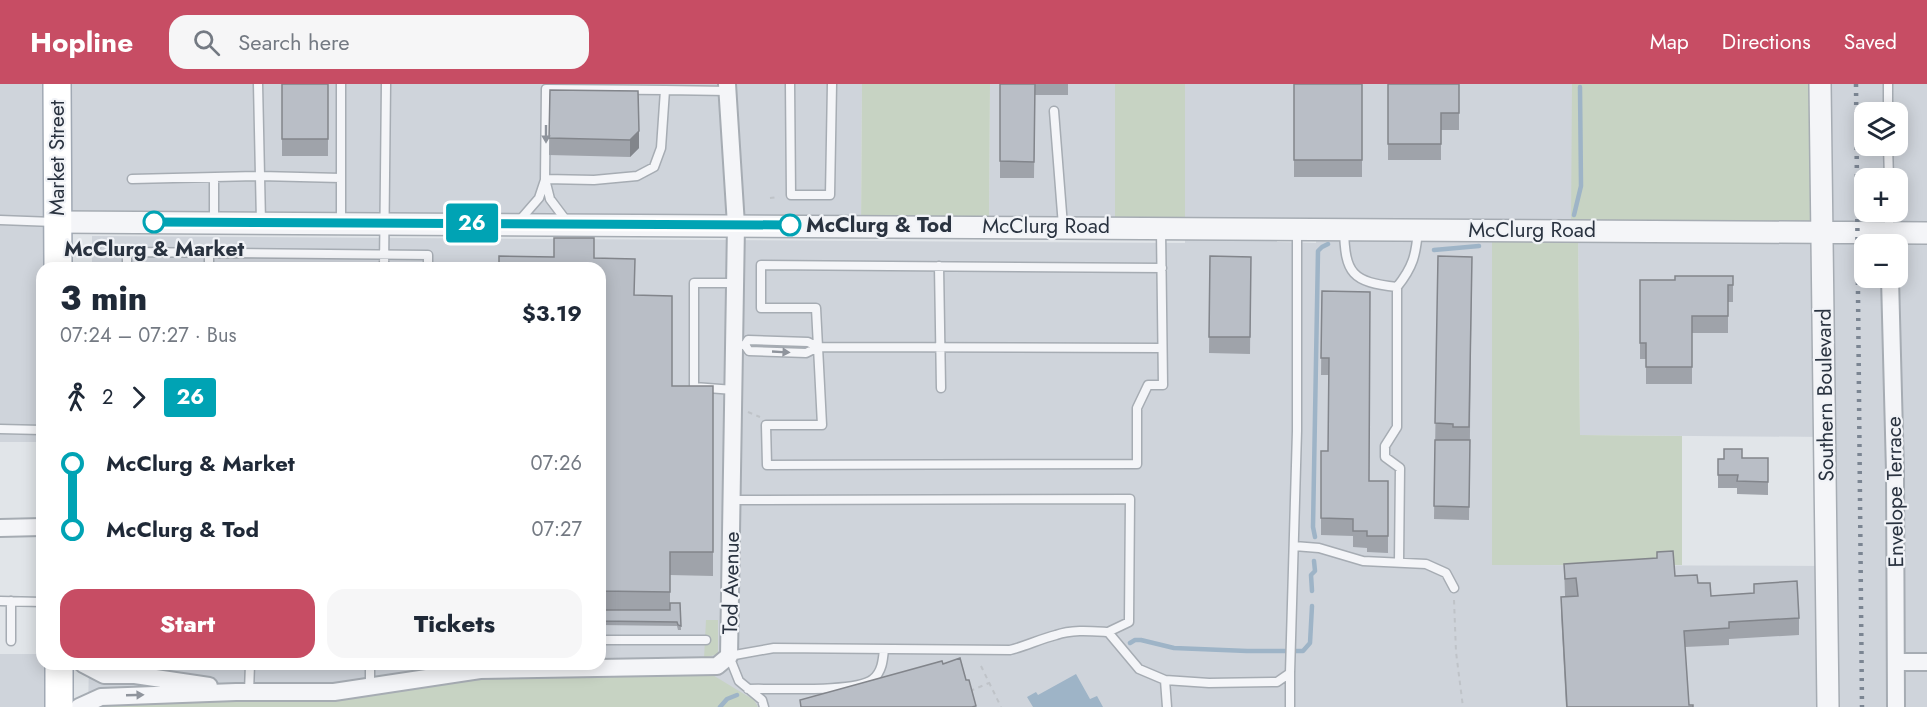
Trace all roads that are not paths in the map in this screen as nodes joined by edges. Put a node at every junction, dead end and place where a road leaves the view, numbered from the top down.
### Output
1 (57, 84) edge
2 (258, 84) edge
3 (341, 84) edge
4 (386, 84) edge
5 (790, 84) edge
6 (832, 84) edge
7 (1820, 84) edge
8 (1888, 84) edge
9 (728, 87) edge
10 (665, 90) junction
11 (1888, 102) edge
12 (1054, 111) dead end
13 (260, 176) junction
14 (214, 178) junction
15 (341, 178) junction
16 (132, 179) dead end
17 (545, 179) junction
18 (0, 220) edge
19 (57, 222) junction
20 (214, 222) junction
21 (261, 222) junction
22 (341, 223) junction
23 (384, 223) junction
24 (516, 224) junction
25 (568, 224) junction
26 (736, 225) junction
27 (1064, 226) junction
28 (1161, 227) junction
29 (1297, 228) junction
30 (1344, 228) junction
31 (1418, 229) junction
32 (1889, 230) edge
33 (1823, 232) junction
34 (1927, 233) edge
35 (209, 253) junction
36 (384, 255) junction
37 (58, 262) edge
38 (127, 262) edge
39 (209, 262) edge
40 (384, 262) edge
41 (428, 262) edge
42 (939, 266) junction
43 (1162, 268) junction
44 (735, 284) junction
45 (1397, 287) junction
46 (1890, 288) edge
47 (740, 345) junction
48 (940, 346) junction
49 (818, 347) junction
50 (1162, 348) junction
51 (941, 388) dead end
52 (734, 390) junction
53 (0, 429) edge
54 (36, 430) edge
55 (732, 500) junction
56 (0, 528) edge
57 (36, 528) edge
58 (1294, 546) junction
59 (1399, 562) junction
60 (1454, 588) road end
61 (0, 601) edge
62 (11, 602) junction
63 (36, 602) edge
64 (1108, 632) junction
65 (606, 640) edge
66 (706, 640) dead end
67 (11, 641) dead end
68 (884, 650) junction
69 (729, 656) junction
70 (1896, 662) junction
71 (1927, 662) edge
72 (606, 666) edge
73 (59, 670) edge
74 (94, 670) edge
75 (248, 670) edge
76 (370, 670) edge
77 (475, 670) edge
78 (1290, 673) junction
79 (1165, 680) junction
80 (370, 687) junction
81 (748, 689) junction
82 (243, 692) junction
83 (59, 707) edge
84 (80, 707) edge
85 (764, 707) edge
86 (1167, 707) edge
87 (1290, 707) edge
88 (1828, 707) edge
89 (1896, 707) edge

1 - 19 main road, Market Street
2 - 13 lane
3 - 15 lane
4 - 23 lane
5 - 6 lane
7 - 33 street, Southern Boulevard
8 - 11 lane
9 - 10 lane
9 - 26 street, Tod Avenue
10 - 17 lane
10 -> 17 lane
12 - 27 lane
13 - 14 lane
13 - 15 lane
13 - 21 lane
14 - 16 lane
14 - 20 lane
15 - 22 lane
17 - 24 lane
17 - 25 lane
18 - 19 lane
19 - 20 street, McClurg Road
19 - 37 main road, Market Street
20 - 21 street, McClurg Road
21 - 22 street, McClurg Road
22 - 23 street, McClurg Road
23 - 24 street, McClurg Road
23 - 36 lane
24 - 25 street, McClurg Road
25 - 26 street, McClurg Road
26 - 27 street, McClurg Road
26 - 44 street, Tod Avenue
27 - 28 street, McClurg Road
28 - 29 street, McClurg Road
28 - 43 lane
29 - 30 street, McClurg Road
29 - 58 lane
30 - 31 street, McClurg Road
30 - 45 lane
31 - 33 street, McClurg Road
31 - 45 lane
32 - 33 street, McClurg Road
32 - 34 street, McClurg Road
33 - 88 street, Southern Boulevard
35 - 36 lane
35 - 38 lane
35 - 39 lane
36 - 40 lane
36 - 41 lane
42 - 43 lane
42 - 48 lane
42 - 49 lane
43 - 50 lane
44 - 47 street, Tod Avenue
44 - 52 lane
45 - 59 lane
46 - 70 street, Envelope Terrace
47 - 49 lane
47 - 52 street, Tod Avenue
48 - 49 lane
48 - 50 lane
48 - 51 lane
49 - 50 lane
52 - 55 street, Tod Avenue
53 - 54 lane
55 - 64 lane
55 - 69 street, Tod Avenue
56 - 57 street
58 - 59 lane
58 - 78 lane
59 - 60 lane
61 - 62 lane
62 - 63 lane
62 - 67 lane
64 - 68 lane
64 - 79 lane
65 - 66 lane
68 - 69 lane
68 - 81 lane
69 - 72 street, Tod Avenue
69 - 81 lane
70 - 71 street
70 - 89 street, Envelope Terrace
73 - 83 main road
74 - 82 street, Tod Avenue
75 - 82 lane
76 - 80 lane
77 - 80 street, Tod Avenue
78 - 79 lane
78 - 87 lane
79 - 86 lane
80 - 82 street, Tod Avenue
81 - 85 lane
84 -> 82 street, Tod Avenue

